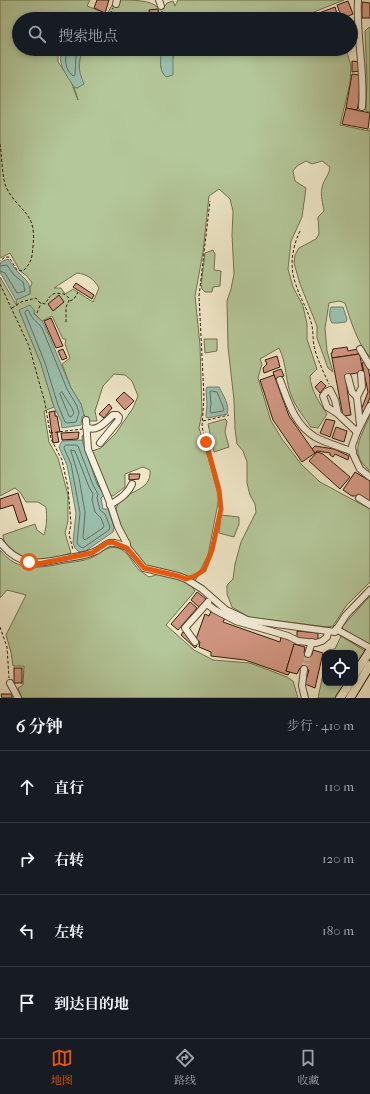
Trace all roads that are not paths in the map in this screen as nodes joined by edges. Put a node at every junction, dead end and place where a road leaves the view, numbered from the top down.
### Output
1 (159, 0) edge
2 (358, 0) edge
3 (161, 6) road end
4 (362, 107) dead end
5 (360, 349) dead end
6 (370, 366) edge
7 (361, 374) dead end
8 (348, 377) dead end
9 (280, 380) dead end
10 (357, 397) junction
11 (370, 406) edge
12 (338, 414) junction
13 (358, 429) junction
14 (100, 443) dead end
15 (353, 452) junction
16 (370, 477) edge
17 (132, 484) dead end
18 (359, 498) dead end
19 (110, 505) junction
20 (370, 505) edge
21 (0, 542) edge
22 (127, 548) junction
23 (370, 590) edge
24 (212, 598) junction
25 (207, 604) junction
26 (333, 631) junction
27 (195, 642) dead end
28 (312, 642) junction
29 (370, 650) edge
30 (308, 654) tunnel mouth
31 (370, 665) edge
32 (304, 669) tunnel mouth
33 (358, 669) edge
34 (10, 683) road end
35 (348, 686) edge
36 (18, 698) edge
37 (305, 698) edge
38 (340, 698) edge
39 (350, 698) edge

1 - 3 street
2 - 4 street
5 - 6 street
7 - 10 street
8 - 10 street
9 - 15 street
10 - 13 street
11 - 13 street
12 - 12 street
12 - 13 street
13 - 15 street
14 - 19 street
15 - 16 street
17 - 19 street
18 - 20 street
19 - 22 street
21 - 22 street
22 - 24 street
23 - 26 street
24 - 25 street
24 - 26 street
25 - 27 street
25 - 28 street
26 - 28 street
26 - 29 street
28 - 30 street
29 - 33 main road
31 - 39 main road
32 - 37 street
34 - 36 street
35 - 38 main road

